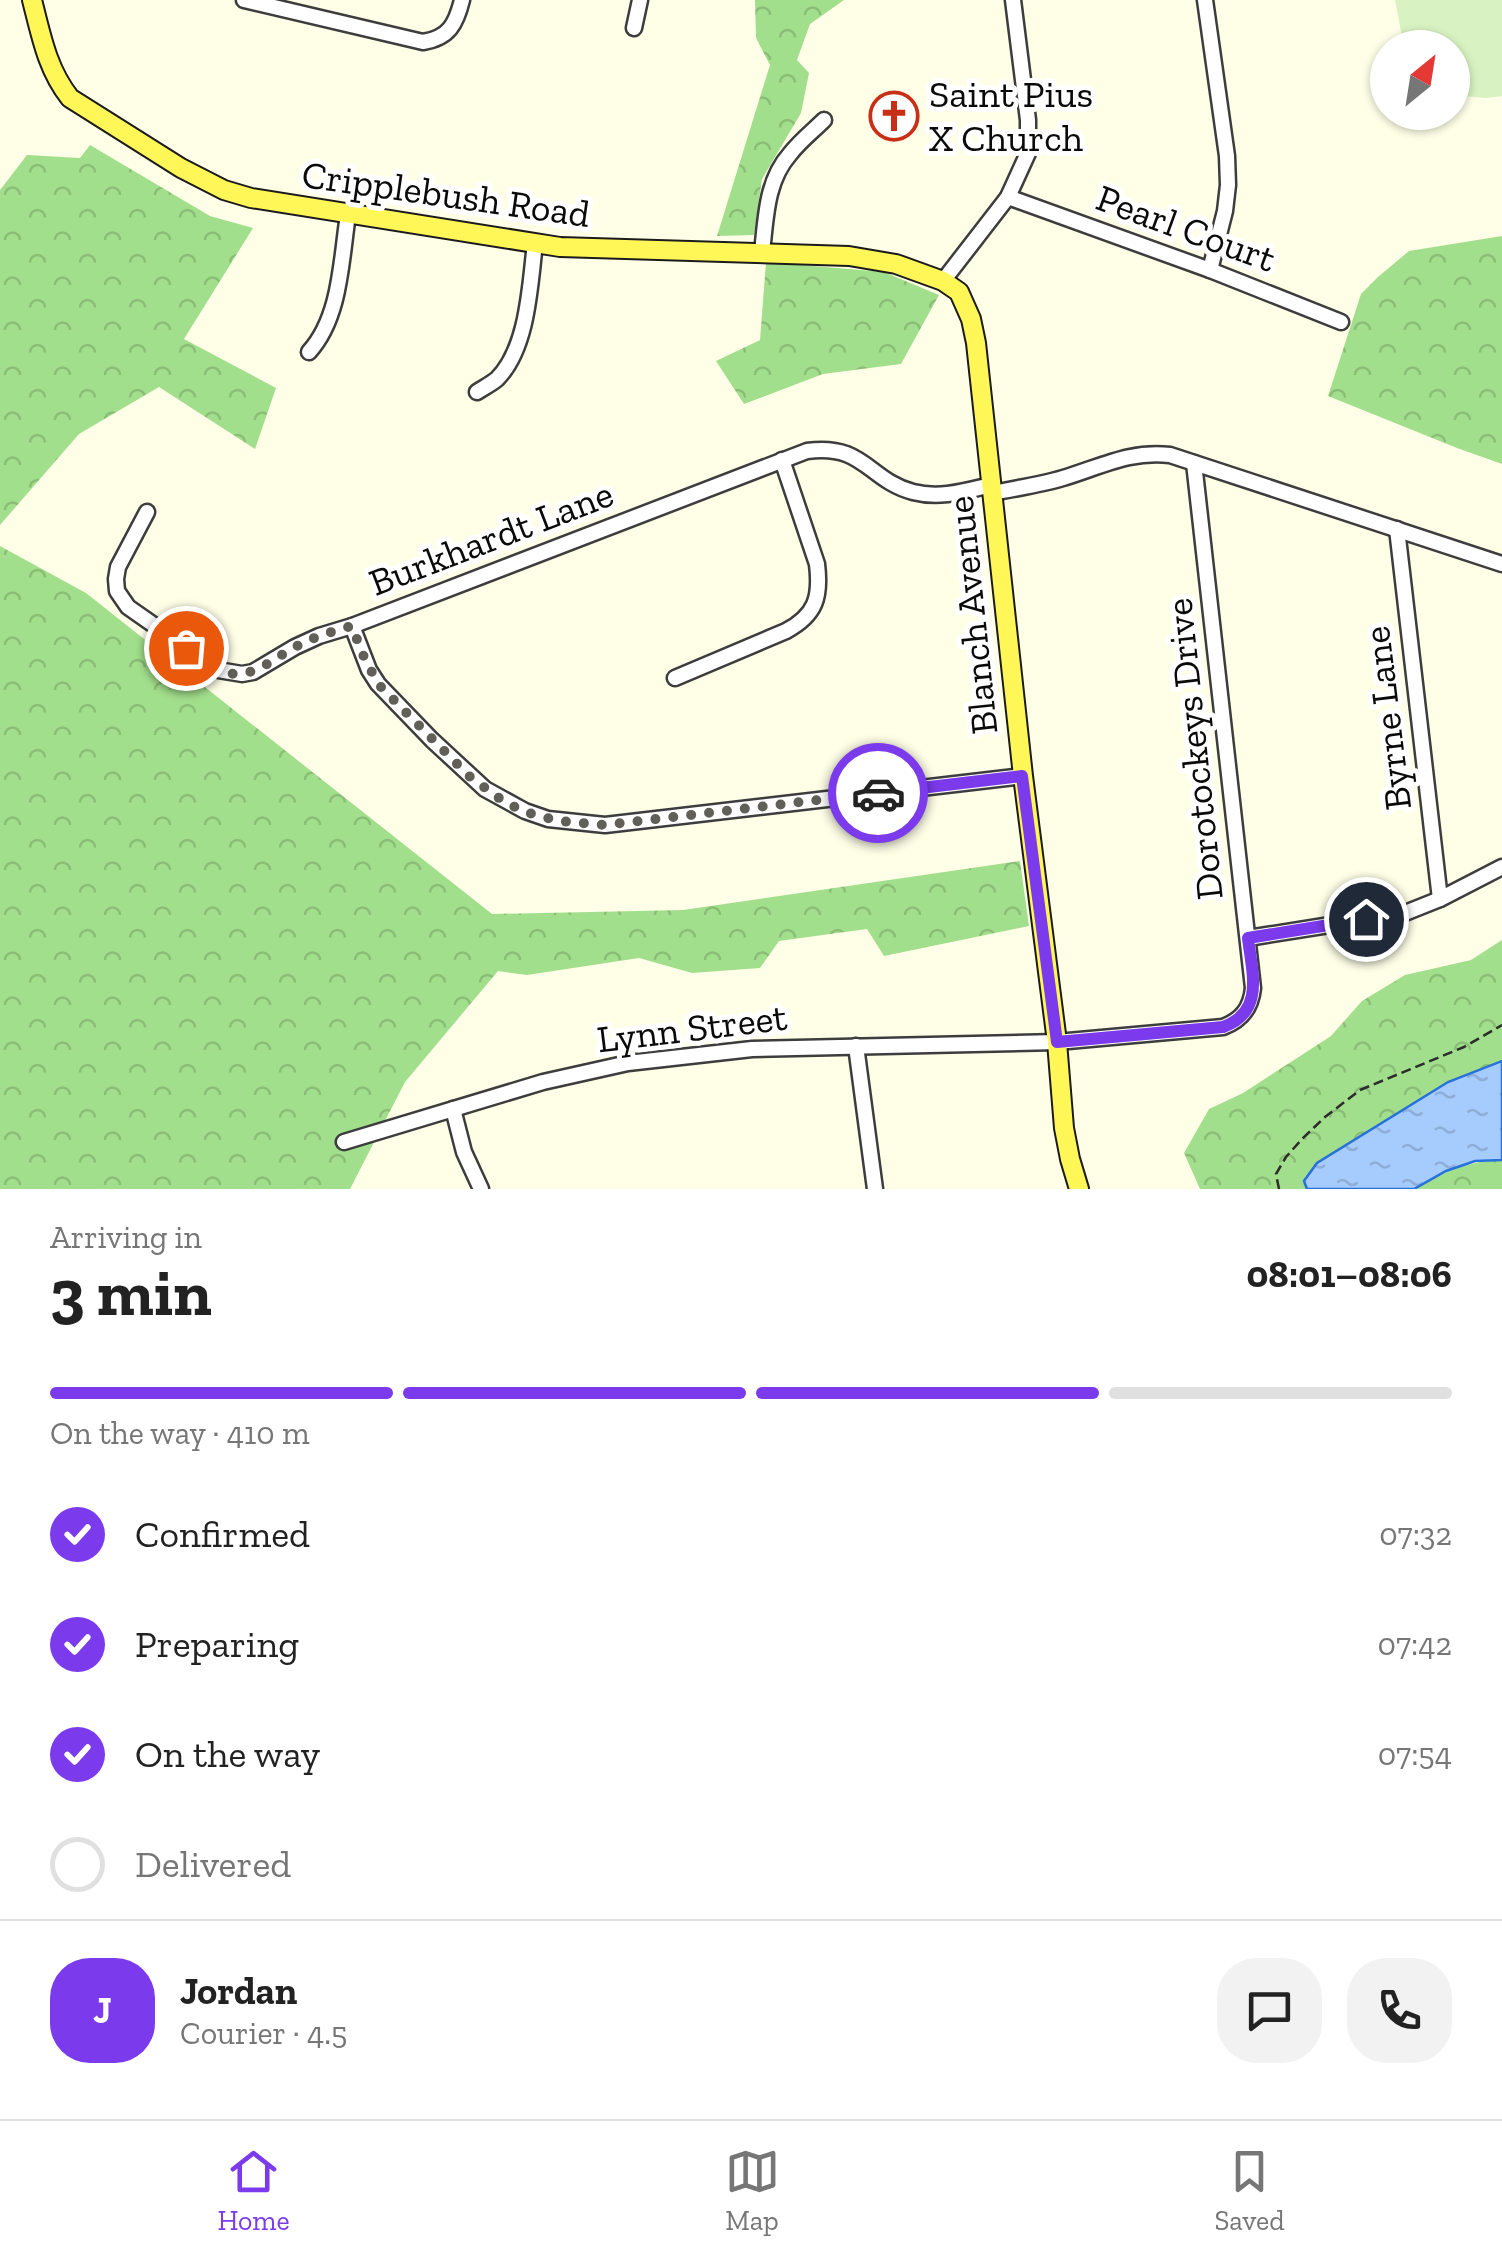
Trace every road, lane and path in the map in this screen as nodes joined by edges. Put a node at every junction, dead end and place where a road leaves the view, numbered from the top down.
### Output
1 (32, 0) edge
2 (244, 0) edge
3 (462, 0) edge
4 (640, 0) edge
5 (1013, 0) edge
6 (1204, 0) edge
7 (634, 28) dead end
8 (824, 120) dead end
9 (1008, 197) junction
10 (348, 215) junction
11 (535, 243) junction
12 (762, 252) junction
13 (1210, 270) junction
14 (943, 281) junction
15 (1341, 322) dead end
16 (310, 352) dead end
17 (476, 392) dead end
18 (782, 460) junction
19 (1194, 463) junction
20 (992, 489) junction
21 (147, 512) dead end
22 (1398, 530) junction
23 (1502, 564) edge
24 (352, 626) junction
25 (675, 678) dead end
26 (1022, 776) junction
27 (1502, 867) edge
28 (1440, 899) junction
29 (1248, 938) junction
30 (1502, 1026) edge
31 (1057, 1042) junction
32 (856, 1046) junction
33 (452, 1109) junction
34 (344, 1142) dead end
35 (481, 1189) edge
36 (875, 1189) edge
37 (1079, 1189) edge
38 (1279, 1189) edge

1 - 10 main road, Cripplebush Road
2 - 3 street
4 - 7 street
5 - 9 street
6 - 13 street
8 - 12 street
9 - 13 street, Pearl Court
9 - 14 street
10 - 11 main road, Cripplebush Road
10 - 16 street
11 - 12 main road, Cripplebush Road
11 - 17 street
12 - 14 main road, Cripplebush Road
13 - 15 street, Pearl Court
14 - 20 main road, Blanch Avenue
18 - 20 street, Burkhardt Lane
18 - 24 street, Burkhardt Lane
18 - 25 street
19 - 20 street, Burkhardt Lane
19 - 22 street, Burkhardt Lane
19 - 29 street, Dorotockeys Drive
20 - 26 main road, Blanch Avenue
21 - 24 street, Burkhardt Lane
22 - 23 street, Burkhardt Lane
22 - 28 street, Byrne Lane
24 - 26 street
26 - 31 main road, Blanch Avenue
27 - 28 street
28 - 29 street
29 - 31 street, Dorotockeys Drive
30 - 38 path
31 - 32 street, Lynn Street
31 - 37 main road, Blanch Avenue
32 - 33 street, Lynn Street
32 - 36 street
33 - 34 street, Lynn Street
33 - 35 street

